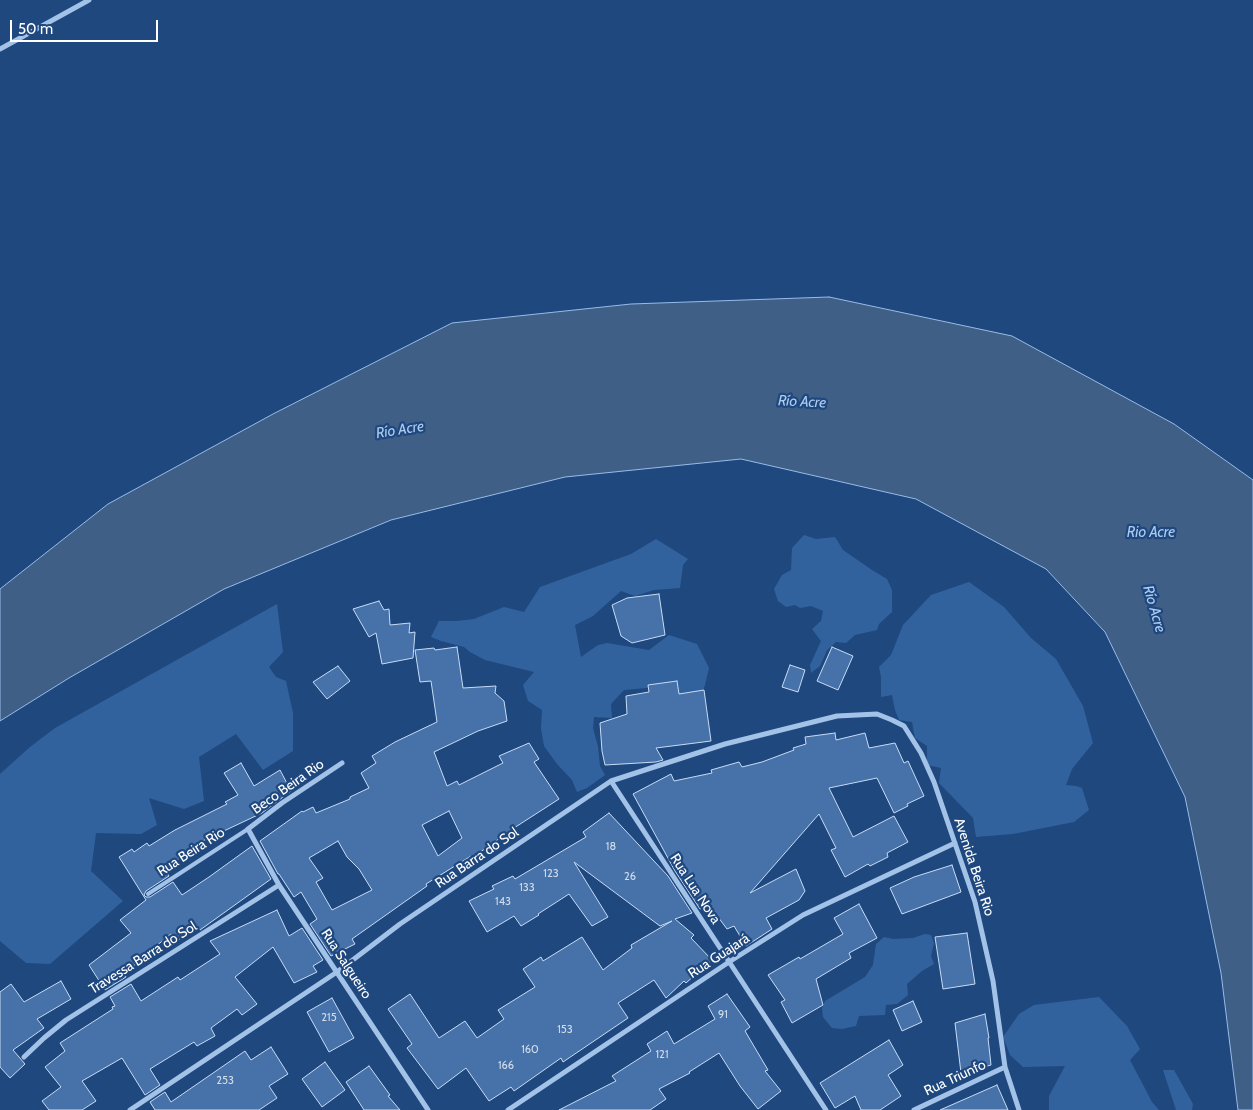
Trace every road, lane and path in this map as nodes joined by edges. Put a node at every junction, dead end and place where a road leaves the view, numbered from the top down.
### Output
1 (89, 0) edge
2 (0, 49) edge
3 (877, 714) joint
4 (342, 763) dead end
5 (611, 781) junction
6 (248, 829) junction
7 (955, 843) junction
8 (279, 885) junction
9 (148, 894) dead end
10 (729, 962) junction
11 (337, 972) junction
12 (24, 1057) dead end
13 (1006, 1067) junction
14 (130, 1110) edge
15 (428, 1110) edge
16 (508, 1110) edge
17 (826, 1110) edge
18 (914, 1110) edge
19 (1019, 1110) edge

1 - 2 street
3 - 5 street, Rua Barra do Sol
3 - 7 street, Avenida Beira Rio
4 - 6 street, Beco Beira Rio
5 - 10 street, Rua Lua Nova
5 - 11 street, Rua Barra do Sol
6 - 8 street, Rua Salgueiro
6 - 9 lane, Rua Beira Rio
7 - 10 street, Rua Guajará
7 - 13 street, Avenida Beira Rio
8 - 11 street, Rua Salgueiro
8 - 12 street, Travessa Barra do Sol
10 - 16 street, Rua Guajará
10 - 17 street, Rua Lua Nova
11 - 14 street, Rua Barra do Sol
11 - 15 street, Rua Salgueiro
13 - 18 street, Rua Triunfo
13 - 19 street, Avenida Beira Rio

